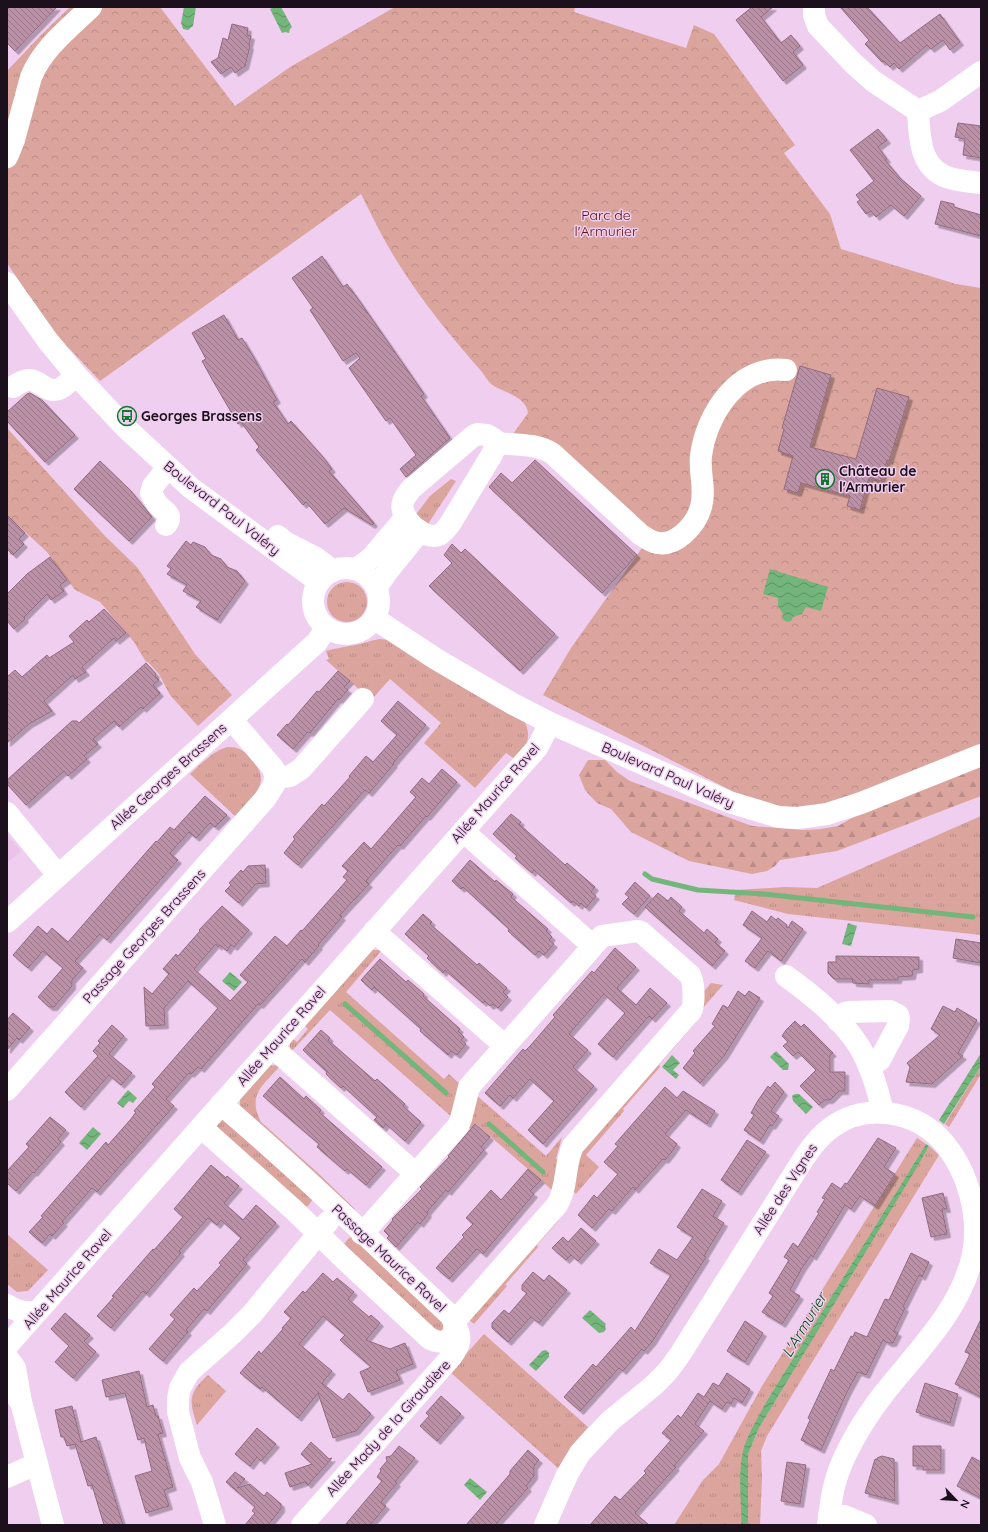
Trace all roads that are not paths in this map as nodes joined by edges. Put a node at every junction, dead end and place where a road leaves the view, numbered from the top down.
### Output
1 (91, 7) edge
2 (814, 7) edge
3 (981, 72) edge
4 (918, 111) junction
5 (7, 157) edge
6 (981, 184) edge
7 (7, 283) edge
8 (786, 370) dead end
9 (76, 375) junction
10 (13, 387) dead end
11 (495, 443) junction
12 (176, 474) junction
13 (413, 525) junction
14 (166, 526) dead end
15 (356, 569) junction
16 (326, 576) junction
17 (377, 587) junction
18 (375, 619) junction
19 (326, 628) junction
20 (363, 699) dead end
21 (232, 720) junction
22 (550, 723) junction
23 (981, 755) edge
24 (275, 778) junction
25 (7, 813) edge
26 (463, 831) junction
27 (58, 875) junction
28 (7, 922) edge
29 (374, 931) junction
30 (593, 946) junction
31 (786, 976) dead end
32 (838, 1021) junction
33 (505, 1046) junction
34 (272, 1047) junction
35 (869, 1067) junction
36 (7, 1090) edge
37 (221, 1104) junction
38 (883, 1113) junction
39 (201, 1127) junction
40 (416, 1174) junction
41 (338, 1211) junction
42 (978, 1225) edge
43 (318, 1234) junction
44 (362, 1234) junction
45 (7, 1305) edge
46 (37, 1312) junction
47 (455, 1324) junction
48 (8, 1346) edge
49 (7, 1384) edge
50 (20, 1402) junction
51 (36, 1464) junction
52 (7, 1477) edge
53 (828, 1520) edge
54 (54, 1525) edge
55 (215, 1525) edge
56 (302, 1525) edge
57 (545, 1525) edge
58 (866, 1525) edge

1 - 5 street
2 - 4 street
3 - 4 street
4 - 6 street
7 - 9 street, Boulevard Paul Valéry
8 - 11 street
9 - 10 street
9 - 12 street, Boulevard Paul Valéry
11 - 13 street
11 - 13 street
12 - 14 street
12 - 16 street, Boulevard Paul Valéry
13 - 15 street
13 - 17 street
15 - 16 street
15 - 17 street
16 - 19 street
17 - 18 street
18 - 19 street
18 - 22 street, Boulevard Paul Valéry
19 - 21 street, Allée Georges Brassens
20 - 24 street
21 - 24 street
21 - 27 street, Allée Georges Brassens
22 - 23 street, Boulevard Paul Valéry
22 - 26 street, Allée Maurice Ravel
24 - 36 street, Passage Georges Brassens
25 - 27 street
26 - 29 street, Allée Maurice Ravel
26 - 30 street
27 - 28 street, Allée Georges Brassens
29 - 33 street
29 - 34 street, Allée Maurice Ravel
30 - 33 street
30 - 47 street
31 - 32 street
32 - 35 street
32 - 35 street
33 - 40 street
34 - 37 street, Allée Maurice Ravel
34 - 40 street
35 - 38 street
37 - 39 street, Allée Maurice Ravel
37 - 41 street, Passage Maurice Ravel
38 - 42 street, Allée des Vignes
38 - 57 street, Allée des Vignes
39 - 43 street, Passage Maurice Ravel
39 - 46 street, Allée Maurice Ravel
40 - 44 street
41 - 43 street
41 - 44 street, Passage Maurice Ravel
42 - 53 street, Allée des Vignes
43 - 47 street, Passage Maurice Ravel
43 - 55 street
44 - 47 street, Passage Maurice Ravel
45 - 46 street
46 - 48 street, Allée Maurice Ravel
47 - 56 street, Allée Mady de la Giraudière
48 - 50 street
49 - 50 street
50 - 51 street
51 - 52 street
51 - 54 street
53 - 58 street

